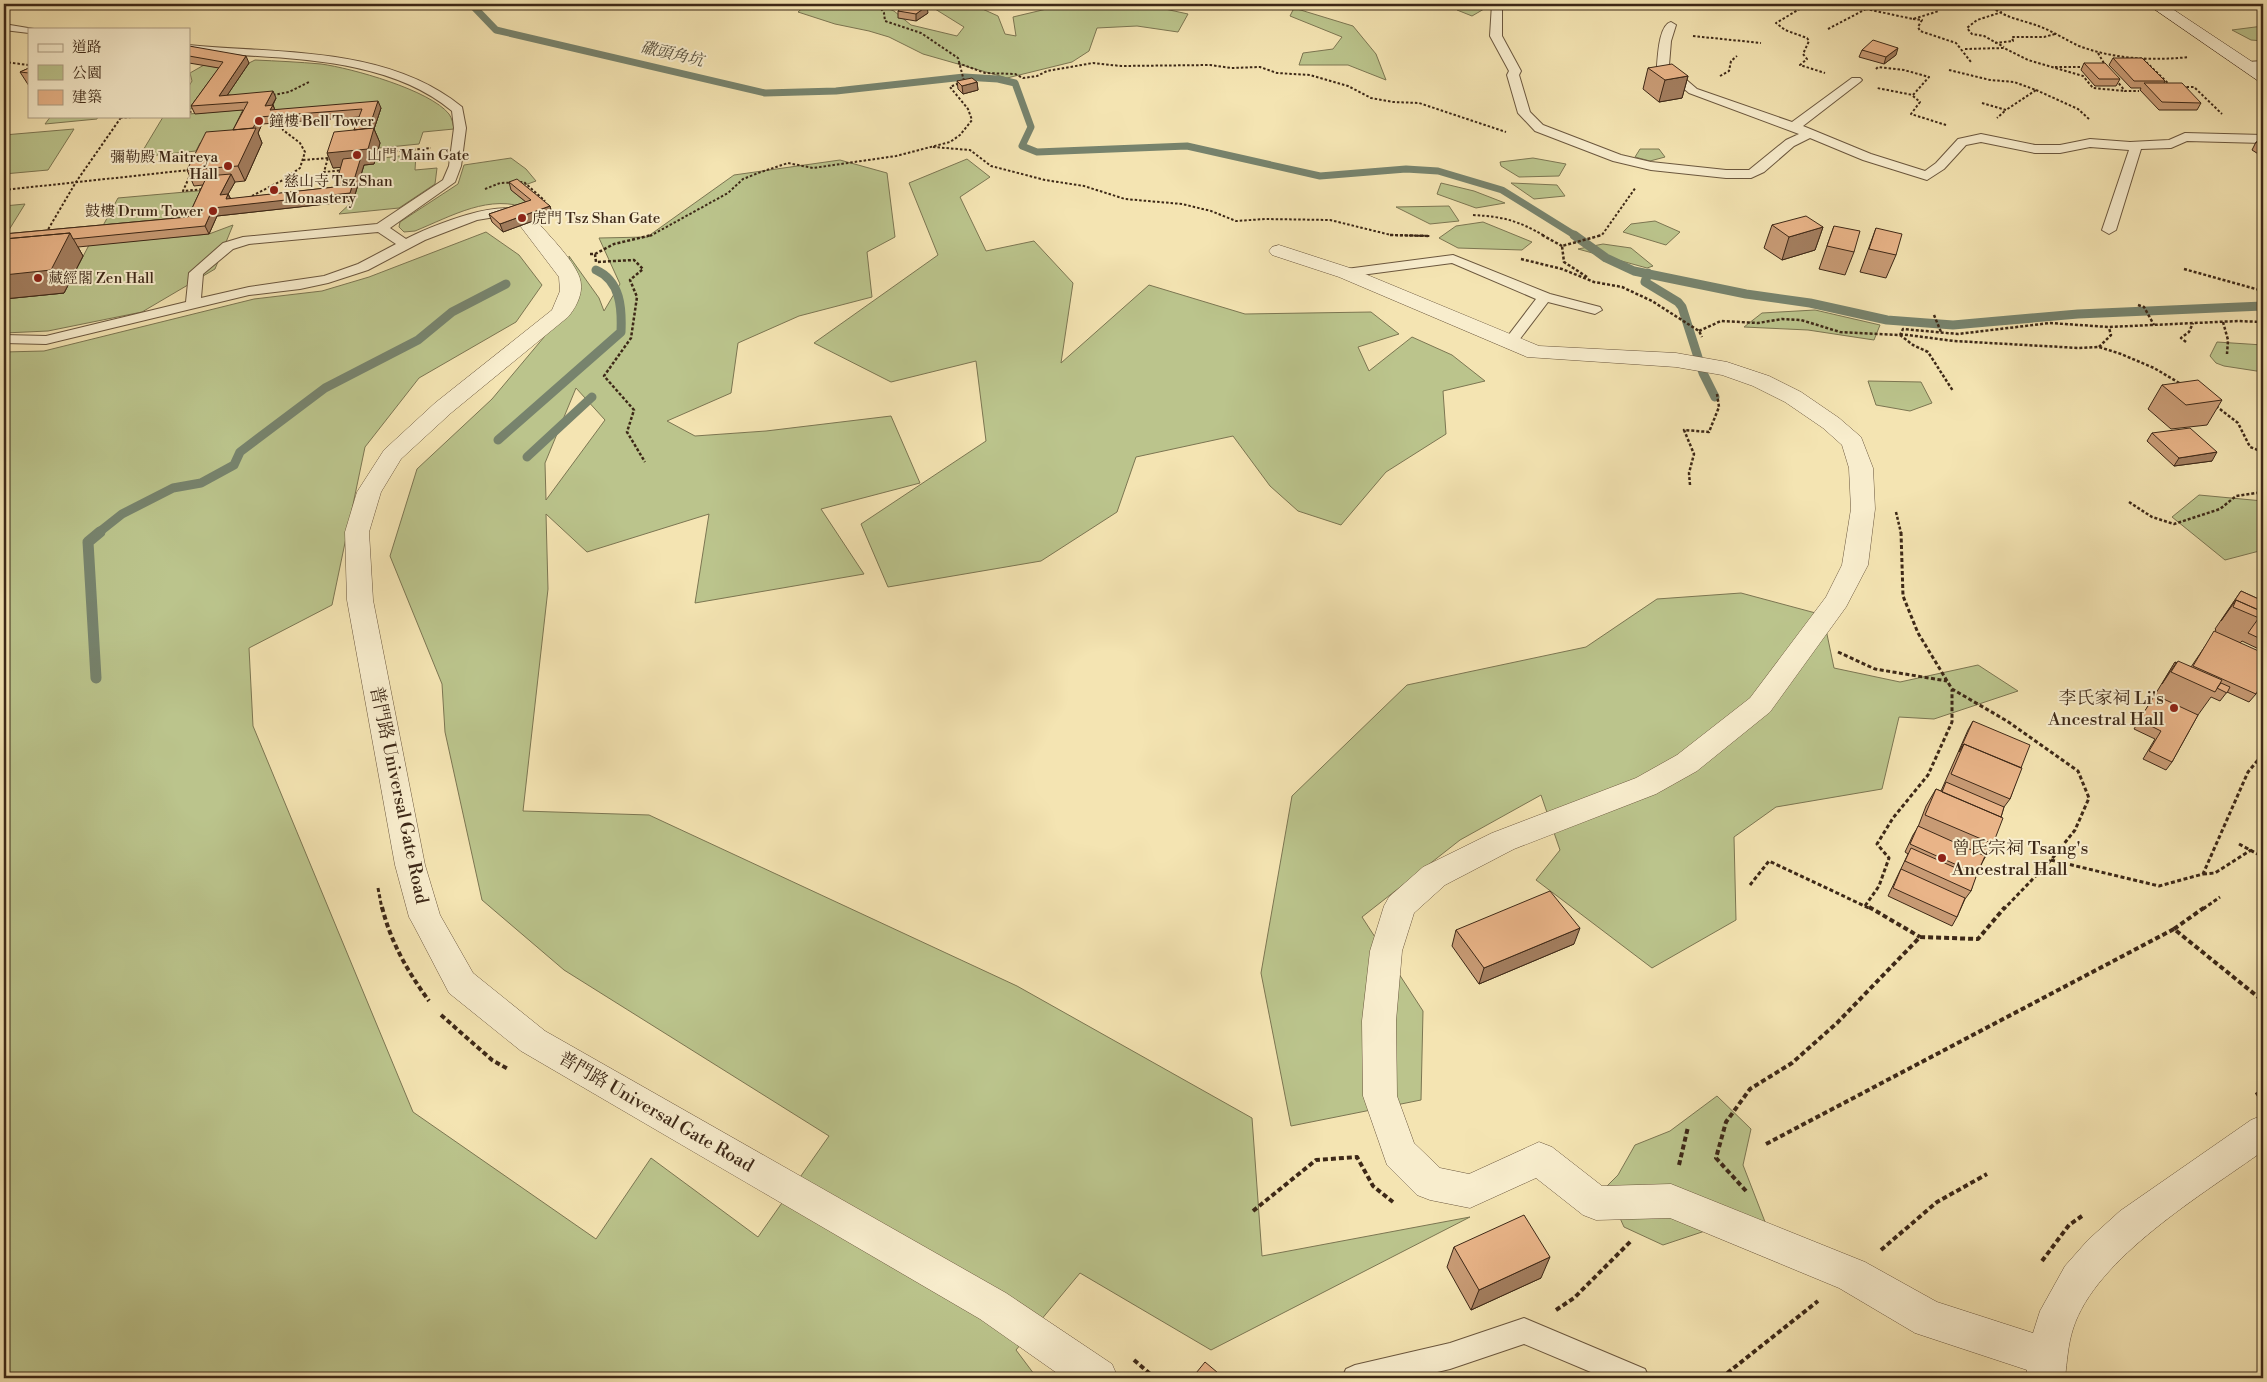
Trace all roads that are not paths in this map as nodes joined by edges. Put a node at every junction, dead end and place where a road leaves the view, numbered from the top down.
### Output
1 (1497, 4) edge
2 (2155, 4) edge
3 (1671, 24) dead end
4 (4, 27) edge
5 (28, 30) edge
6 (190, 48) edge
7 (2255, 65) edge
8 (2263, 76) edge
9 (1855, 81) road end
10 (1794, 127) junction
11 (1808, 134) junction
12 (2263, 139) edge
13 (2136, 146) junction
14 (539, 215) joint
15 (381, 228) junction
16 (2109, 230) dead end
17 (406, 245) junction
18 (1279, 252) dead end
19 (1346, 273) junction
20 (1545, 297) junction
21 (193, 305) junction
22 (1595, 310) dead end
23 (4, 340) edge
24 (1511, 342) junction
25 (2263, 1131) edge
26 (1524, 1332) joint
27 (2046, 1368) edge
28 (1098, 1378) edge
29 (1355, 1378) edge
30 (1636, 1378) edge

1 - 11 lane
2 - 7 street
3 - 10 lane
4 - 5 lane
6 - 15 lane
7 - 8 street
9 - 10 lane
10 - 11 lane
11 - 13 lane
12 - 13 lane
13 - 16 lane
14 - 17 lane
14 - 28 street, 普門路 Universal Gate Road
15 - 17 lane
15 - 21 lane
17 - 21 lane
18 - 19 street
19 - 20 lane
19 - 24 street
20 - 22 lane
20 - 24 lane
21 - 23 lane
24 - 27 street
25 - 27 street
26 - 29 lane
26 - 30 lane

